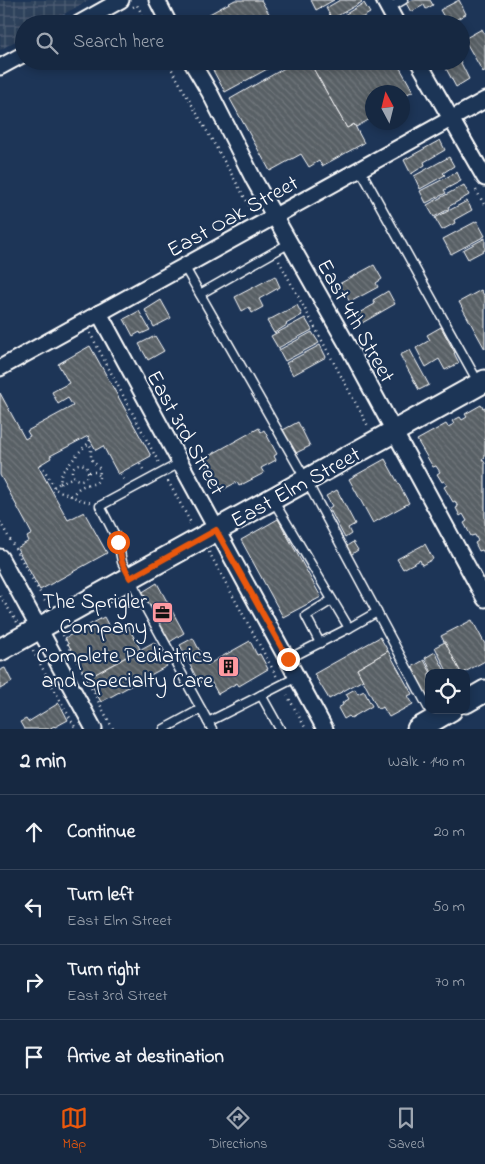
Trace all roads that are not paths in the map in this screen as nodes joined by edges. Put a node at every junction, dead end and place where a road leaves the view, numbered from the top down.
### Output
1 (157, 0) edge
2 (403, 0) edge
3 (386, 4) edge
4 (125, 5) edge
5 (100, 15) edge
6 (164, 15) edge
7 (392, 15) edge
8 (15, 59) edge
9 (0, 67) edge
10 (196, 70) edge
11 (423, 70) edge
12 (485, 100) edge
13 (451, 119) junction
14 (360, 169) junction
15 (485, 178) edge
16 (275, 216) junction
17 (290, 243) junction
18 (184, 266) junction
19 (200, 294) junction
20 (99, 313) junction
21 (0, 368) edge
22 (482, 382) edge
23 (395, 431) junction
24 (180, 464) junction
25 (306, 480) junction
26 (272, 498) junction
27 (209, 534) junction
28 (0, 557) edge
29 (130, 578) junction
30 (485, 599) edge
31 (332, 600) junction
32 (376, 612) junction
33 (39, 628) junction
34 (348, 628) junction
35 (320, 643) junction
36 (0, 650) edge
37 (288, 659) junction
38 (297, 676) junction
39 (485, 691) edge
40 (261, 695) junction
41 (470, 700) edge
42 (201, 709) junction
43 (434, 718) edge
44 (210, 726) edge
45 (94, 729) edge
46 (164, 729) edge
47 (280, 729) edge
48 (326, 729) edge

1 - 6 street
2 - 3 lane
3 - 7 street
4 - 5 street
8 - 9 street
10 - 16 street, East 4th Street
11 - 13 street
12 - 13 street, East Oak Street
13 - 14 street, East Oak Street
13 - 15 street
14 - 16 street, East Oak Street
14 - 22 lane
16 - 17 street, East 4th Street
16 - 18 street, East Oak Street
17 - 19 lane
17 - 23 street, East 4th Street
18 - 19 lane
18 - 20 street, East Oak Street
19 - 25 lane
20 - 21 street, East Oak Street
20 - 24 street, East 3rd Street
22 - 23 main road, East Elm Street
23 - 25 main road, East Elm Street
23 - 30 street, East 4th Street
24 - 27 street, East 3rd Street
24 - 29 lane
25 - 26 main road, East Elm Street
25 - 32 lane
26 - 27 main road, East Elm Street
26 - 31 lane
27 - 29 main road, East Elm Street
27 - 37 street, East 3rd Street
28 - 33 street
29 - 33 main road, East Elm Street
29 - 42 lane
31 - 34 lane
31 - 35 lane
32 - 34 lane
32 - 43 lane
33 - 36 main road, East Elm Street
33 - 45 street
34 - 35 lane
35 - 37 lane
37 - 38 street, East 3rd Street
38 - 40 lane
38 - 48 street, East 3rd Street
39 - 41 main road
40 - 44 lane
40 - 47 lane
42 - 44 lane
42 - 46 lane

